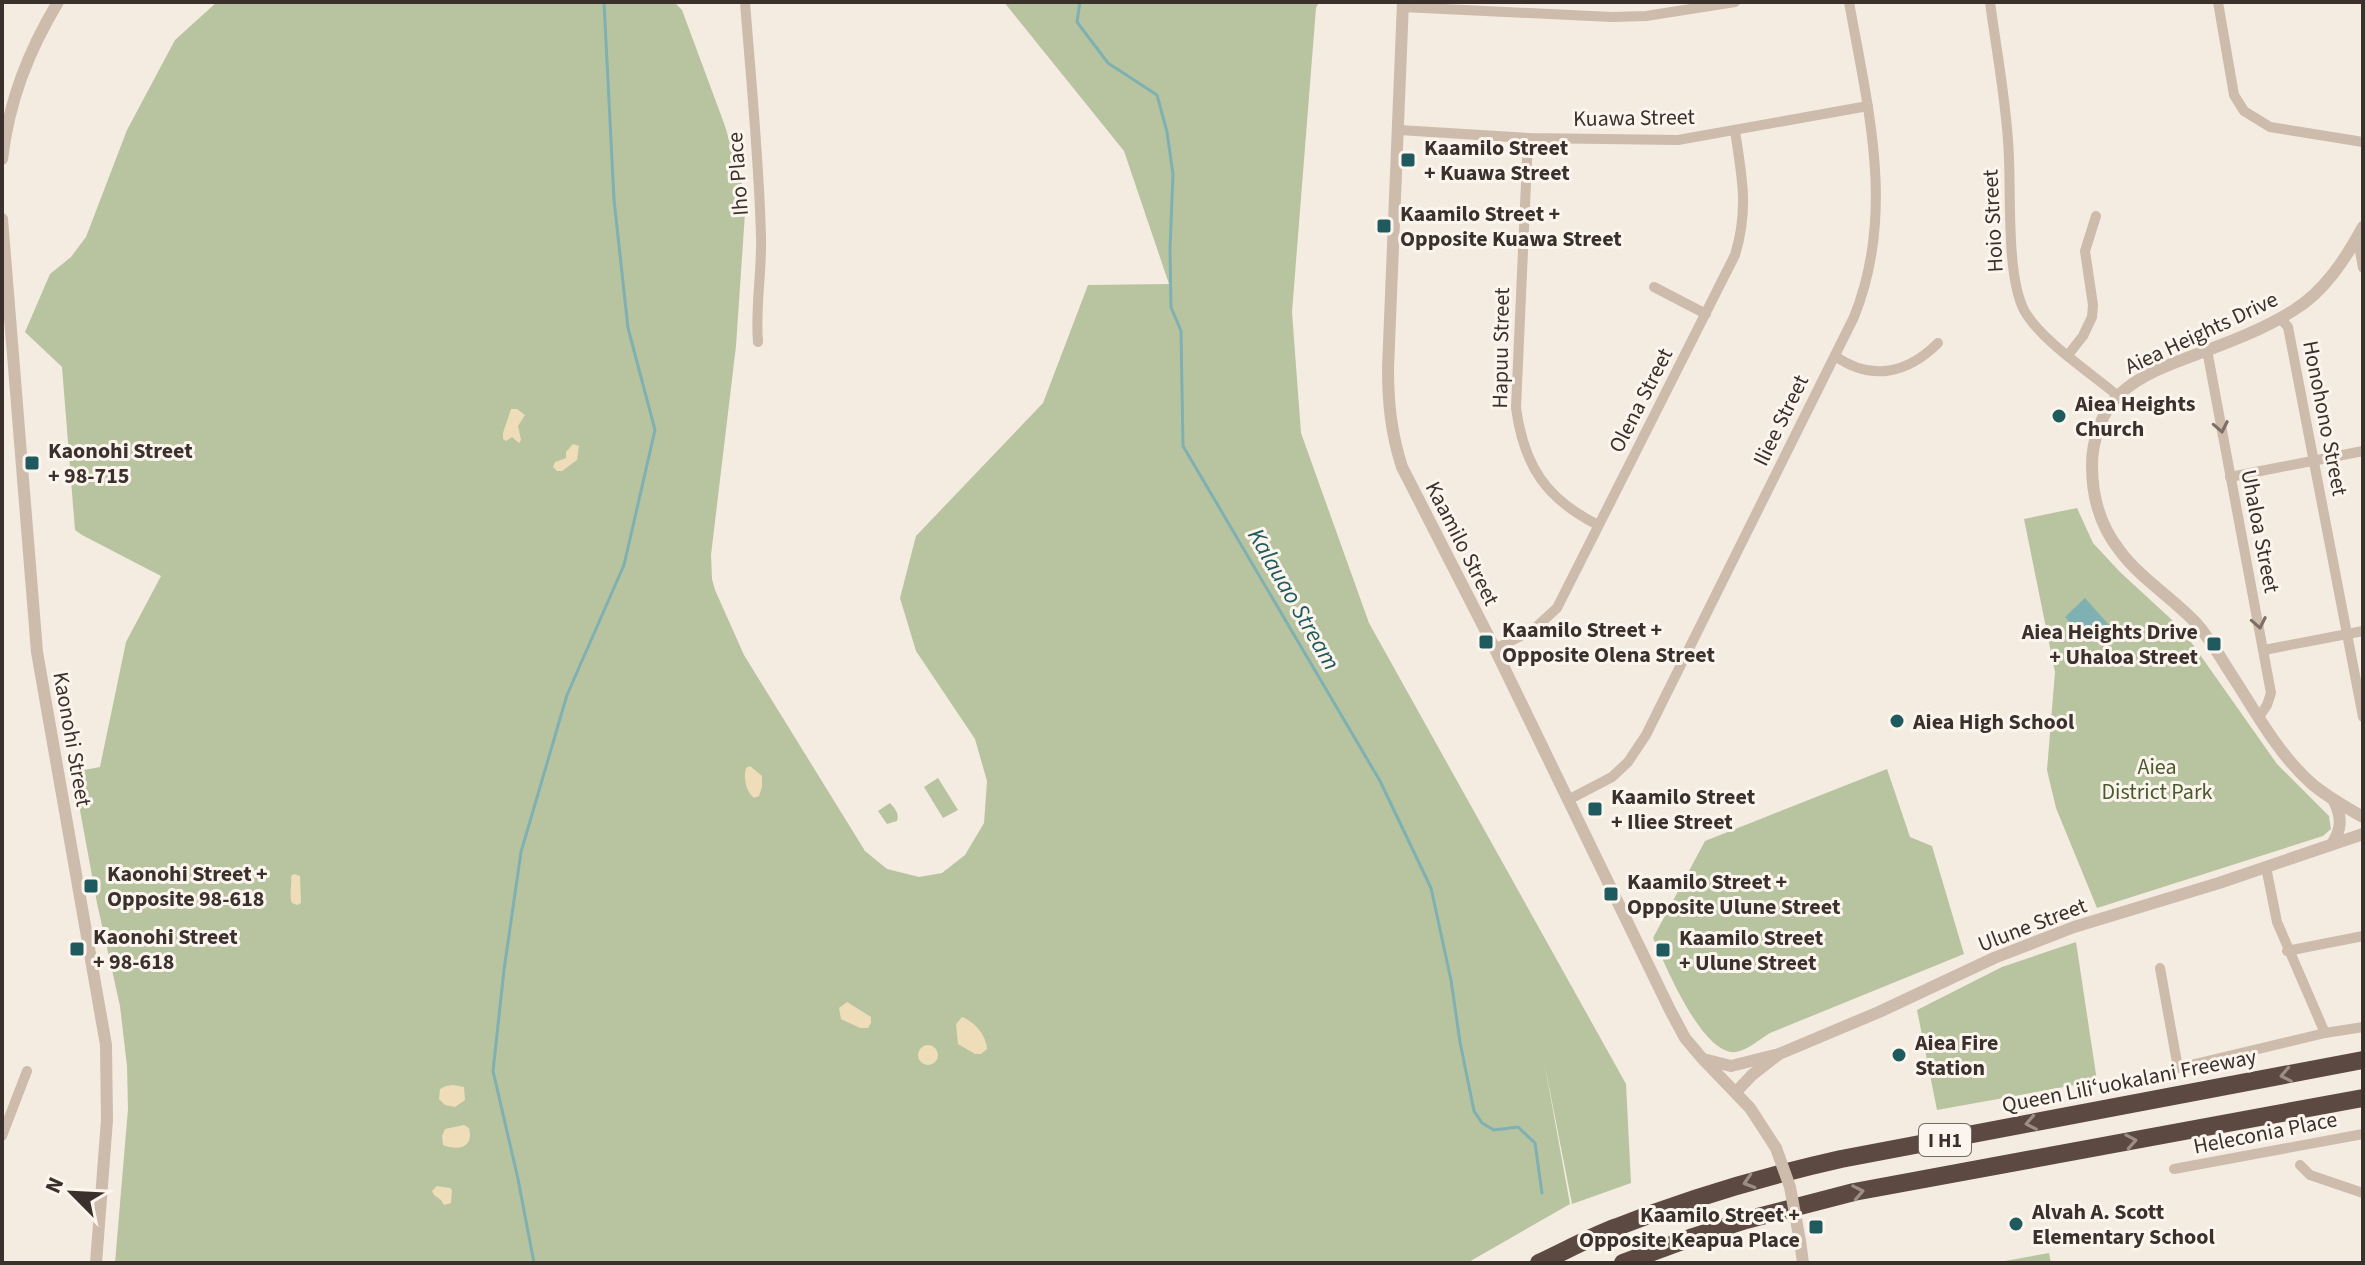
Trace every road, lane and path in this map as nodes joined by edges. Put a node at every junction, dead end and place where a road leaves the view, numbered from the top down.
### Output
1 (58, 2) edge
2 (745, 2) edge
3 (1735, 2) edge
4 (1849, 2) edge
5 (1990, 2) edge
6 (2218, 2) edge
7 (1403, 4) edge
8 (1868, 106) junction
9 (1399, 130) junction
10 (1735, 131) junction
11 (1528, 138) junction
12 (2363, 142) edge
13 (2, 159) edge
14 (2096, 216) dead end
15 (2, 219) edge
16 (2363, 227) edge
17 (2354, 242) junction
18 (2363, 268) edge
19 (1654, 287) dead end
20 (1706, 314) junction
21 (2280, 318) junction
22 (758, 342) dead end
23 (1938, 343) dead end
24 (2207, 350) junction
25 (2068, 355) junction
26 (1835, 356) junction
27 (2118, 396) junction
28 (2363, 451) edge
29 (2314, 460) junction
30 (2230, 477) junction
31 (1598, 525) junction
32 (2363, 631) edge
33 (2347, 634) junction
34 (1495, 649) junction
35 (2264, 650) junction
36 (2259, 717) junction
37 (2363, 717) edge
38 (1568, 800) junction
39 (2334, 801) junction
40 (2363, 817) edge
41 (2363, 834) edge
42 (2332, 844) junction
43 (2266, 867) junction
44 (2363, 936) edge
45 (2287, 951) junction
46 (2160, 968) dead end
47 (2363, 1027) edge
48 (2325, 1033) junction
49 (1779, 1054) junction
50 (1701, 1057) junction
51 (2363, 1060) edge
52 (27, 1071) dead end
53 (1736, 1092) junction
54 (2363, 1098) edge
55 (2363, 1134) edge
56 (2, 1136) edge
57 (2300, 1165) dead end
58 (2174, 1169) dead end
59 (2363, 1193) edge
60 (96, 1263) edge
61 (1539, 1263) edge
62 (1623, 1263) edge
63 (1803, 1263) edge

1 - 13 street
2 - 22 street, Iho Place
3 - 7 street
4 - 8 street, Iliee Street
5 - 25 street, Hoio Street
6 - 12 street
7 - 9 street, Kaamilo Street
8 - 10 street, Kuawa Street
8 - 26 street, Iliee Street
9 - 11 street, Kuawa Street
9 - 34 street, Kaamilo Street
10 - 11 street, Kuawa Street
10 - 20 street, Olena Street
11 - 31 street, Hapuu Street
14 - 25 street
15 - 60 street, Kaonohi Street
16 - 17 street, Aiea Heights Drive
17 - 18 street
17 - 21 street, Aiea Heights Drive
19 - 20 street
20 - 31 street, Olena Street
21 - 24 street, Aiea Heights Drive
21 - 29 street, Honohono Street
23 - 26 street
24 - 27 street, Aiea Heights Drive
24 -> 30 street, Uhaloa Street
25 - 27 street, Hoio Street
26 - 38 street, Iliee Street
27 - 36 street, Aiea Heights Drive
28 - 29 street
29 - 30 street
29 - 33 street, Honohono Street
30 -> 35 street, Uhaloa Street
31 - 34 street, Olena Street
32 - 33 street
33 - 35 street
33 - 37 street, Honohono Street
34 - 38 street, Kaamilo Street
35 - 36 street, Uhaloa Street
36 - 39 street, Aiea Heights Drive
38 - 50 street, Kaamilo Street
39 - 40 street, Aiea Heights Drive
39 - 42 street
41 - 42 street, Ulune Street
42 - 43 street, Ulune Street
43 - 45 street
43 - 49 street, Ulune Street
44 - 45 street
45 - 48 street
46 - 48 street
47 - 48 street
49 - 50 street
49 - 53 street, Ulune Street
50 - 53 street, Kaamilo Street
51 -> 61 highway, Queen Liliʻuokalani Freeway / I H1
52 - 56 street
53 - 63 street, Kaamilo Street, bridge
62 -> 54 highway, I H1
55 - 58 street, Heleconia Place
57 - 59 street

